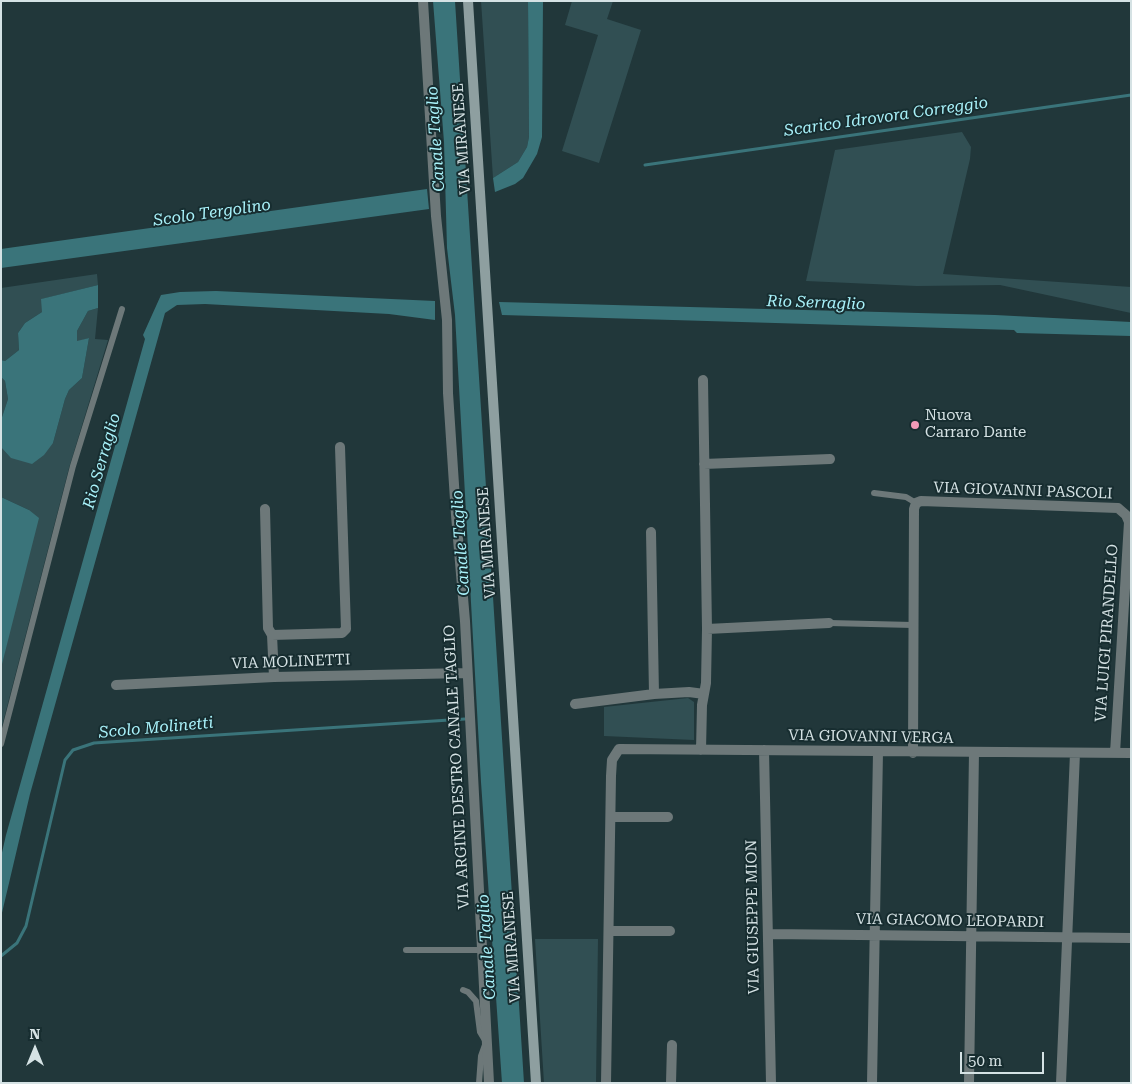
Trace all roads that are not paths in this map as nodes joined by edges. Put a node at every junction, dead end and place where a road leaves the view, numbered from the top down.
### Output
1 (423, 1) edge
2 (468, 1) edge
3 (122, 309) dead end
4 (703, 380) dead end
5 (340, 447) dead end
6 (830, 459) dead end
7 (704, 464) junction
8 (874, 492) dead end
9 (916, 503) junction
10 (265, 509) dead end
11 (1126, 515) joint
12 (651, 532) dead end
13 (830, 623) joint
14 (1126, 624) edge
15 (913, 625) junction
16 (707, 629) junction
17 (272, 635) junction
18 (467, 673) junction
19 (274, 677) junction
20 (116, 685) dead end
21 (654, 694) junction
22 (704, 694) junction
23 (576, 704) dead end
24 (1, 744) edge
25 (701, 750) junction
26 (764, 750) junction
27 (878, 752) junction
28 (974, 752) junction
29 (1075, 752) junction
30 (913, 753) junction
31 (1115, 753) junction
32 (1131, 753) edge
33 (611, 817) junction
34 (668, 817) dead end
35 (609, 931) junction
36 (670, 931) dead end
37 (769, 934) junction
38 (875, 935) junction
39 (971, 936) junction
40 (1068, 937) junction
41 (1131, 938) edge
42 (406, 950) dead end
43 (481, 950) junction
44 (463, 990) dead end
45 (486, 1042) junction
46 (672, 1045) dead end
47 (479, 1083) edge
48 (489, 1083) edge
49 (536, 1083) edge
50 (606, 1083) edge
51 (671, 1083) edge
52 (771, 1083) edge
53 (872, 1083) edge
54 (969, 1083) edge
55 (1061, 1083) edge

1 - 18 street, VIA ARGINE DESTRO CANALE TAGLIO
2 - 49 main road, VIA MIRANESE
3 - 24 lane
4 - 7 street
5 - 17 street
6 - 7 street
7 - 16 street
8 - 9 lane
9 - 11 street, VIA GIOVANNI PASCOLI
9 - 15 street
10 - 17 street
11 - 14 street, VIA LUIGI PIRANDELLO
12 - 21 street
13 - 15 lane
13 - 16 street
14 - 31 street, VIA LUIGI PIRANDELLO
15 - 30 street
16 - 22 street
17 - 19 street
18 - 19 street, VIA MOLINETTI
18 - 43 street, VIA ARGINE DESTRO CANALE TAGLIO
19 - 20 street, VIA MOLINETTI
21 - 22 street
21 - 23 street
22 - 25 street
25 - 26 street, VIA GIOVANNI VERGA
25 - 33 street, VIA GIOVANNI VERGA
26 - 27 street, VIA GIOVANNI VERGA
26 - 37 street, VIA GIUSEPPE MION
27 - 30 street, VIA GIOVANNI VERGA
27 - 38 street
28 - 29 street, VIA GIOVANNI VERGA
28 - 30 street, VIA GIOVANNI VERGA
28 - 39 street
29 - 31 street, VIA GIOVANNI VERGA
29 - 40 street
31 - 32 street, VIA GIOVANNI VERGA
33 - 34 street
33 - 35 street
35 - 36 street
35 - 50 street
37 - 38 street, VIA GIACOMO LEOPARDI
37 - 52 street, VIA GIUSEPPE MION
38 - 39 street, VIA GIACOMO LEOPARDI
38 - 53 street
39 - 40 street, VIA GIACOMO LEOPARDI
39 - 54 street
40 - 41 street, VIA GIACOMO LEOPARDI
40 - 55 street
42 - 43 lane
43 - 45 street, VIA ARGINE DESTRO CANALE TAGLIO
44 - 45 lane
45 - 47 lane
45 - 48 street, VIA ARGINE DESTRO CANALE TAGLIO
46 - 51 street

